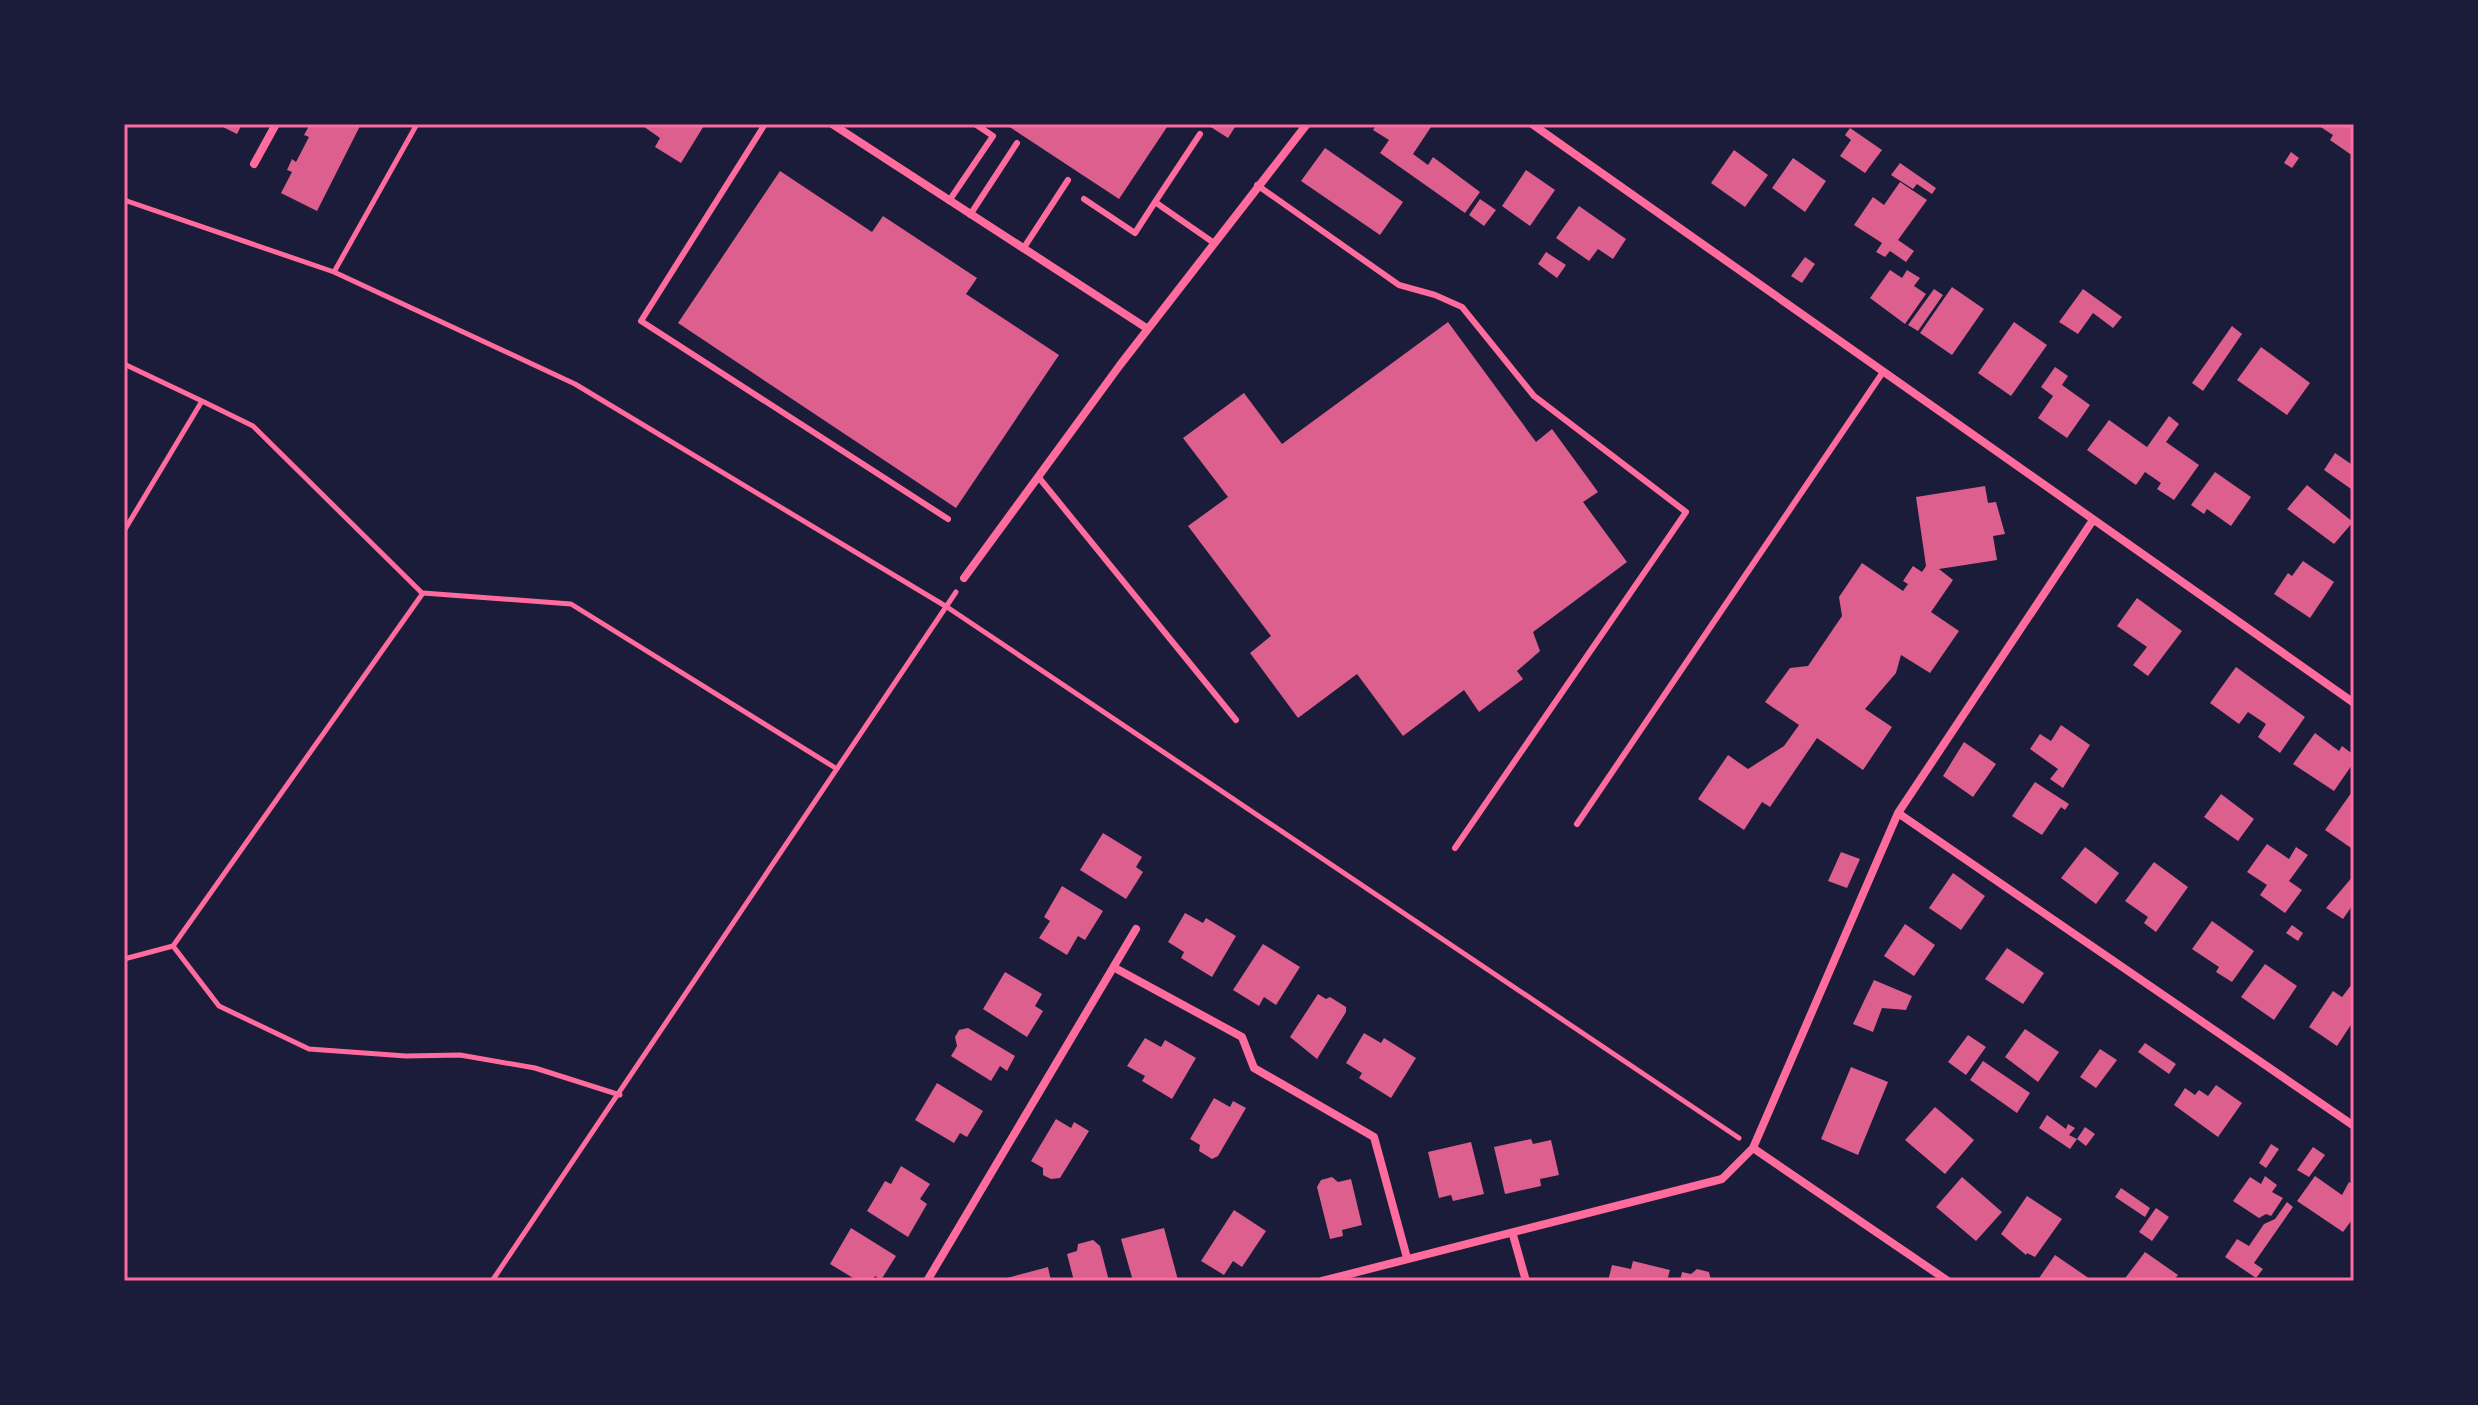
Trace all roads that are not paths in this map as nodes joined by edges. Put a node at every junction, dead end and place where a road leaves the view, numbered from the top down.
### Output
1 (276, 124) edge
2 (765, 124) edge
3 (832, 124) edge
4 (975, 124) edge
5 (1307, 124) edge
6 (1532, 124) edge
7 (1200, 134) dead end
8 (1017, 143) dead end
9 (254, 164) dead end
10 (1068, 180) dead end
11 (1257, 185) junction
12 (1084, 199) dead end
13 (949, 201) junction
14 (1155, 202) junction
15 (970, 215) junction
16 (1214, 243) junction
17 (1023, 249) junction
18 (1148, 329) junction
19 (1883, 372) junction
20 (1040, 479) junction
21 (948, 519) dead end
22 (2093, 520) junction
23 (964, 578) road end
24 (2354, 703) edge
25 (1236, 720) dead end
26 (1898, 813) junction
27 (1577, 824) dead end
28 (1455, 848) dead end
29 (1136, 929) dead end
30 (1115, 968) junction
31 (2354, 1126) edge
32 (1753, 1148) junction
33 (1513, 1235) junction
34 (1407, 1258) junction
35 (927, 1281) edge
36 (1322, 1281) edge
37 (1526, 1281) edge
38 (1948, 1281) edge

1 - 9 street
2 - 21 lane
3 - 13 street
4 - 13 lane
5 - 11 street
6 - 19 street
7 - 14 lane
8 - 15 lane
10 - 17 lane
11 - 16 street
11 - 28 lane
12 - 14 lane
13 - 15 street
14 - 16 lane
15 - 17 street
16 - 18 street
17 - 18 street
18 - 20 street
19 - 22 street
19 - 27 lane
20 - 23 street
20 - 25 lane
22 - 24 street
22 - 26 street
26 - 31 street
26 - 32 street
29 - 30 street
30 - 34 street
30 - 35 street
32 - 33 street
32 - 38 street
33 - 34 street
33 - 37 street
34 - 36 street

